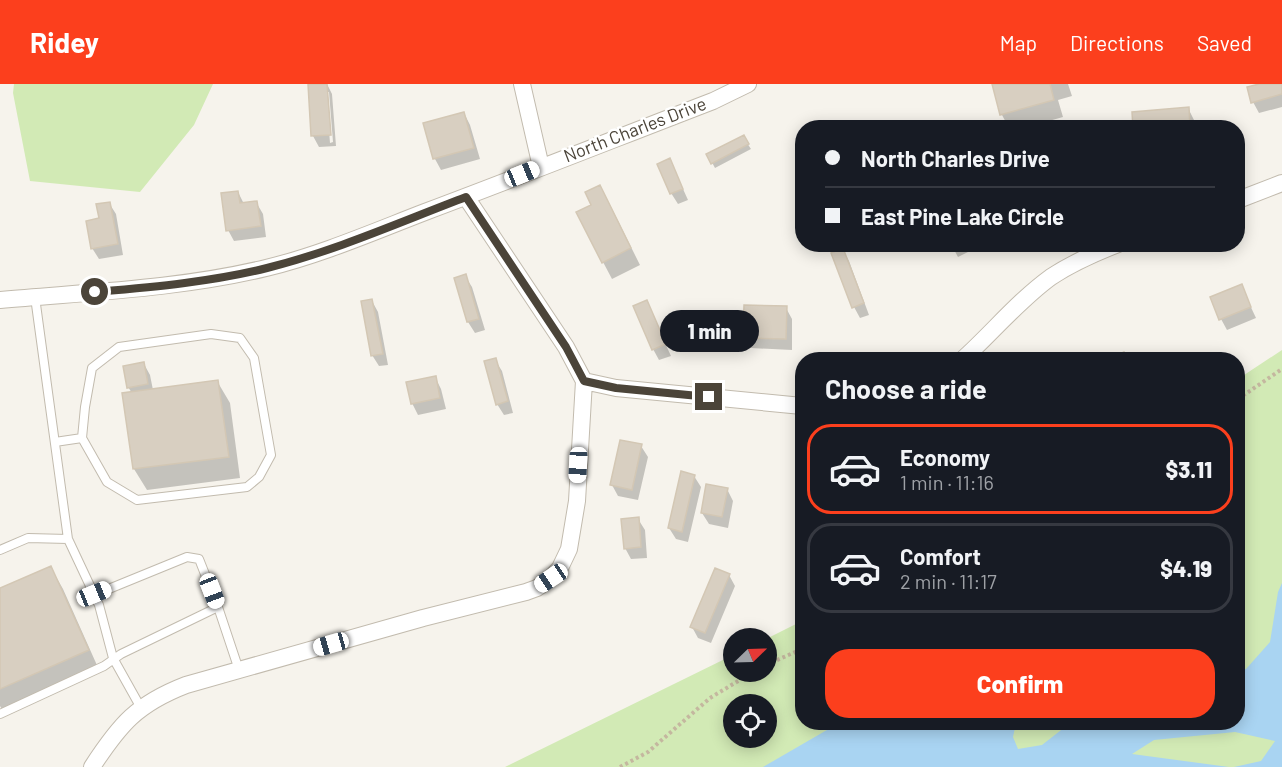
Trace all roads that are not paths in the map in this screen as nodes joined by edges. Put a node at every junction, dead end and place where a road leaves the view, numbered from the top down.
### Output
1 (522, 84) edge
2 (748, 84) edge
3 (541, 167) junction
4 (1282, 183) edge
5 (466, 197) junction
6 (1245, 197) edge
7 (1101, 252) edge
8 (35, 297) junction
9 (0, 300) edge
10 (970, 352) edge
11 (584, 381) junction
12 (795, 405) edge
13 (82, 438) junction
14 (55, 442) junction
15 (68, 539) junction
16 (0, 550) edge
17 (94, 594) junction
18 (218, 607) junction
19 (113, 658) junction
20 (238, 670) junction
21 (141, 708) junction
22 (0, 714) edge
23 (92, 767) edge

1 - 3 street
2 - 3 street, North Charles Drive
3 - 5 street, North Charles Drive
4 - 6 street
5 - 8 street, North Charles Drive
5 - 11 street
7 - 10 street
8 - 9 street, North Charles Drive
8 - 14 lane
11 - 12 street
11 - 20 street
13 - 13 lane
13 - 14 lane
14 - 15 lane
15 - 16 lane
15 - 17 lane
17 - 18 lane
17 - 19 lane
18 - 19 lane
18 - 20 lane
19 - 21 lane
19 - 22 lane
20 - 21 street
21 - 23 street

